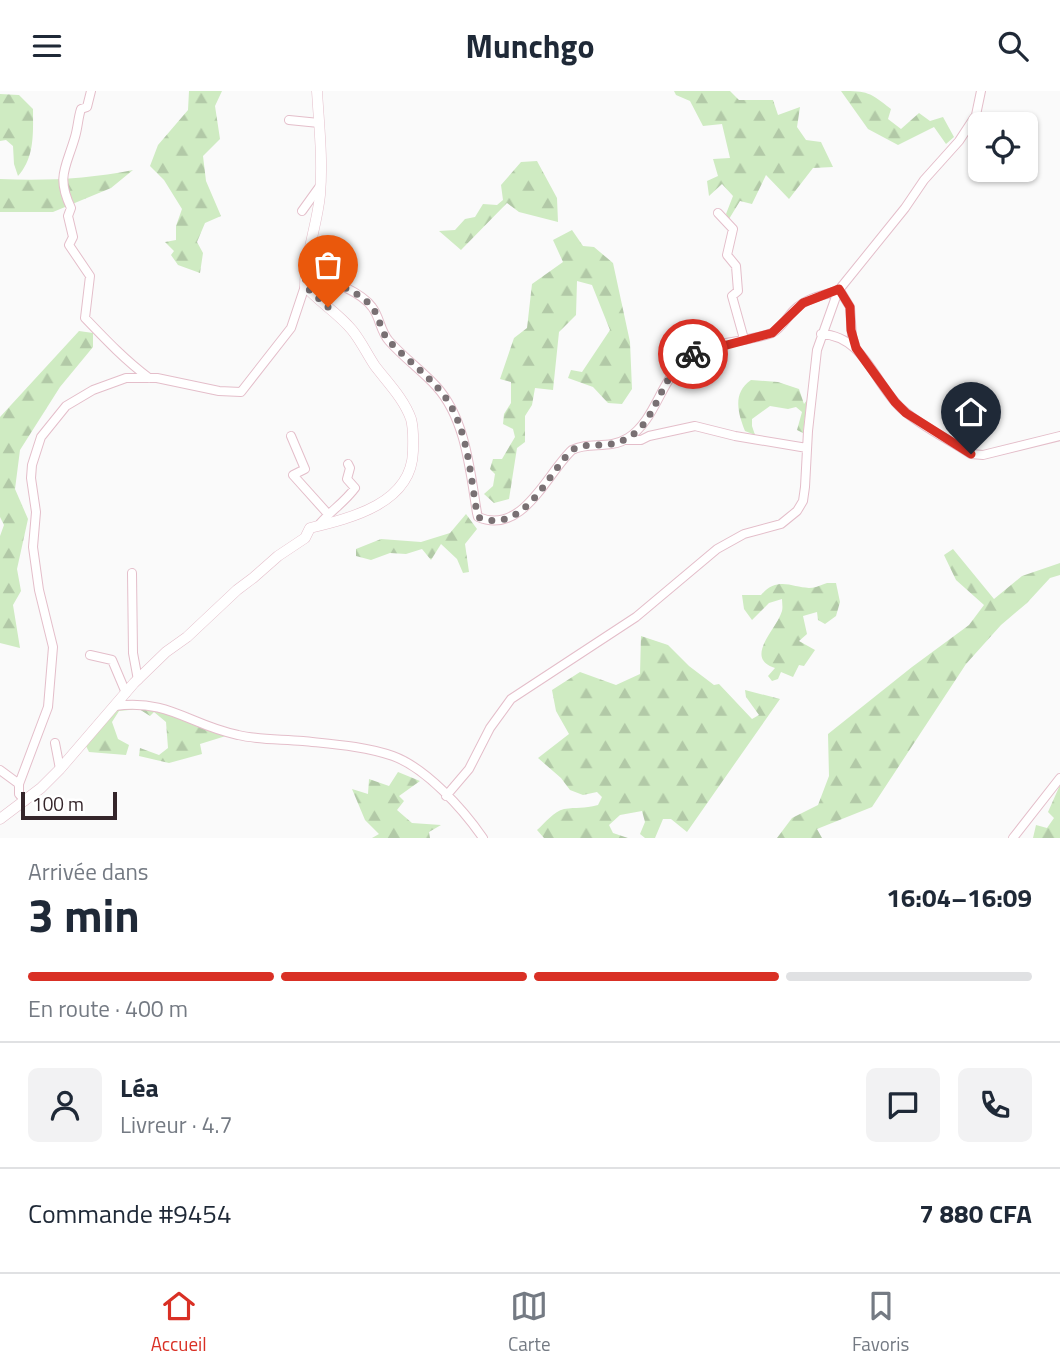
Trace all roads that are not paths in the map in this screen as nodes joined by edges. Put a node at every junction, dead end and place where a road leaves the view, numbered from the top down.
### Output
1 (90, 91) edge
2 (317, 91) edge
3 (981, 91) edge
4 (289, 120) dead end
5 (319, 123) junction
6 (320, 186) junction
7 (302, 211) dead end
8 (718, 213) dead end
9 (306, 272) junction
10 (305, 286) junction
11 (839, 290) junction
12 (821, 334) junction
13 (744, 339) junction
14 (856, 348) junction
15 (149, 378) junction
16 (291, 436) dead end
17 (1060, 436) edge
18 (626, 439) junction
19 (807, 448) junction
20 (348, 464) dead end
21 (328, 514) junction
22 (318, 526) junction
23 (132, 573) dead end
24 (90, 655) dead end
25 (138, 680) junction
26 (126, 693) junction
27 (115, 706) junction
28 (55, 743) dead end
29 (60, 769) junction
30 (2, 773) edge
31 (1060, 778) edge
32 (19, 784) junction
33 (446, 796) junction
34 (25, 801) junction
35 (0, 818) edge
36 (483, 838) edge
37 (1013, 838) edge

1 - 15 street
2 - 5 street
3 - 11 street
4 - 5 street
5 - 6 street
6 - 7 street
6 - 9 street
8 - 13 street
9 - 10 street
9 - 18 street
10 - 15 street
10 - 22 street
11 - 12 street
11 - 13 street
11 - 14 street
12 - 14 street
12 - 19 street
13 - 18 street
14 - 17 street
15 - 32 street
16 - 21 street
18 - 19 street
19 - 33 street
20 - 21 street
21 - 22 street
22 - 25 street
23 - 25 street
24 - 26 street
25 - 26 street
26 - 27 street
27 - 29 street
27 - 33 street
28 - 29 street
29 - 34 street
30 - 32 street
31 - 37 street
32 - 34 street
33 - 36 street
34 - 35 street

